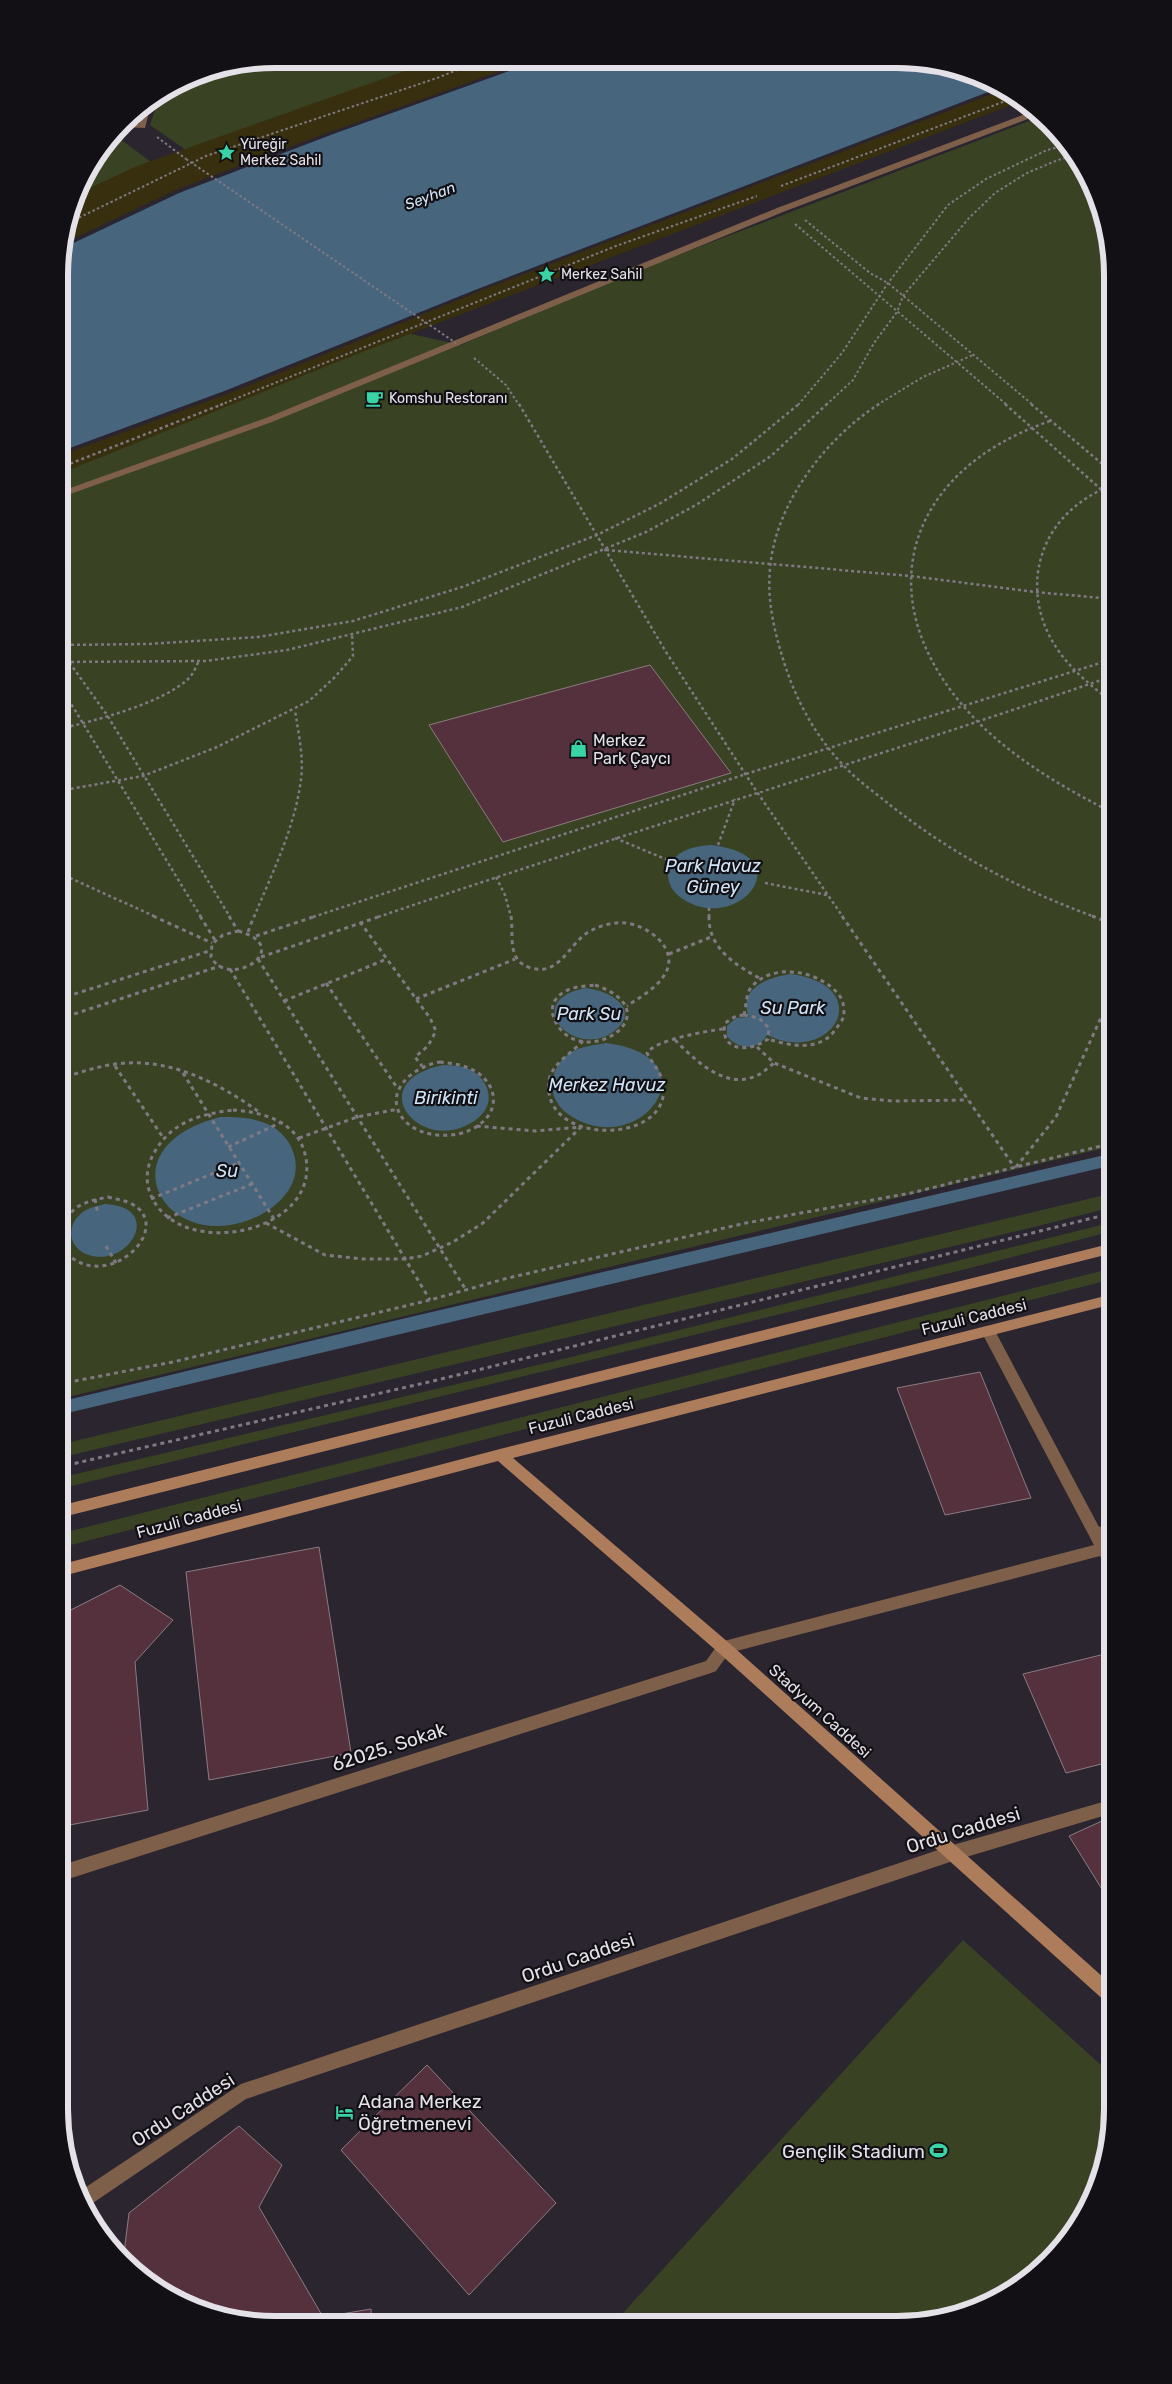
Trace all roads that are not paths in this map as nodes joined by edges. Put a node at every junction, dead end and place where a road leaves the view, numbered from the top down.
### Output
1 (147, 112) edge
2 (1030, 116) edge
3 (131, 125) edge
4 (68, 492) edge
5 (1105, 1250) edge
6 (1105, 1301) edge
7 (988, 1331) junction
8 (500, 1455) junction
9 (68, 1510) edge
10 (1105, 1532) edge
11 (1096, 1534) junction
12 (1104, 1549) joint
13 (68, 1570) edge
14 (724, 1648) junction
15 (1105, 1808) edge
16 (953, 1853) junction
17 (68, 1871) edge
18 (1105, 1990) edge
19 (87, 2197) edge

1 - 3 street
2 - 4 street
5 - 9 main road, Fuzuli Caddesi
6 - 7 main road, Fuzuli Caddesi
7 - 8 main road, Fuzuli Caddesi
7 - 11 street
8 - 13 main road, Fuzuli Caddesi
8 - 14 main road, Stadyum Caddesi
10 - 11 street
11 - 12 street
12 - 14 street
14 - 16 main road, Stadyum Caddesi
14 - 17 street, 62025. Sokak
15 - 16 street, Ordu Caddesi
16 - 18 main road, Stadyum Caddesi
16 - 19 street, Ordu Caddesi

